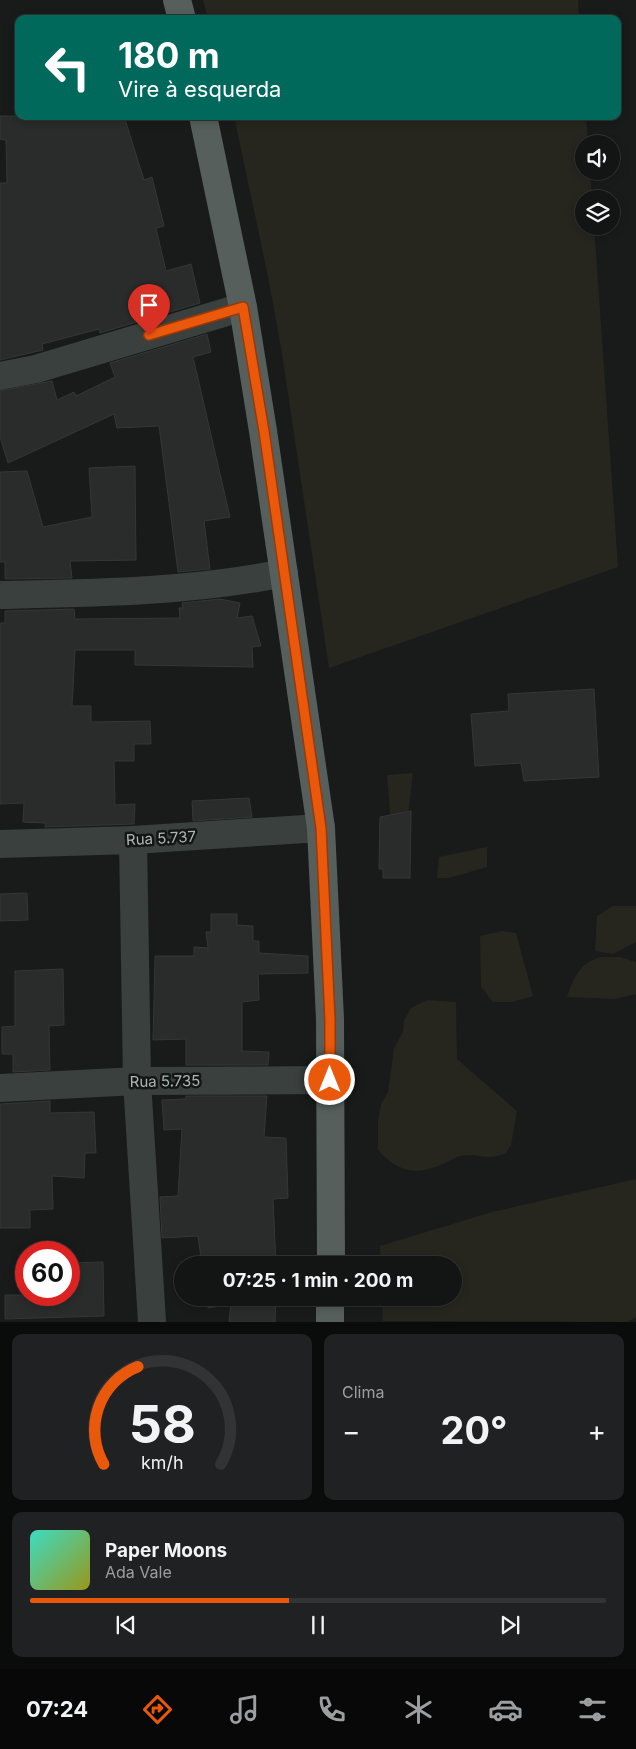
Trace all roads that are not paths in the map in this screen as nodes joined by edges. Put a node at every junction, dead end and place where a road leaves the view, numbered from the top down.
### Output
1 (177, 0) edge
2 (181, 15) edge
3 (204, 120) edge
4 (243, 307) junction
5 (0, 376) edge
6 (284, 573) junction
7 (0, 595) edge
8 (321, 828) junction
9 (133, 840) junction
10 (0, 844) edge
11 (330, 1080) junction
12 (137, 1081) junction
13 (0, 1088) edge
14 (331, 1256) edge
15 (330, 1306) edge
16 (152, 1322) edge
17 (330, 1322) edge

1 - 2 main road
3 - 4 main road
4 - 5 street
4 - 6 main road
6 - 7 street
6 - 8 main road
8 - 9 street, Rua 5.737
8 - 11 main road
9 - 10 street, Rua 5.737
9 - 12 street
11 - 12 street, Rua 5.735
11 - 14 main road
12 - 13 street, Rua 5.735
12 - 16 street
15 - 17 main road

